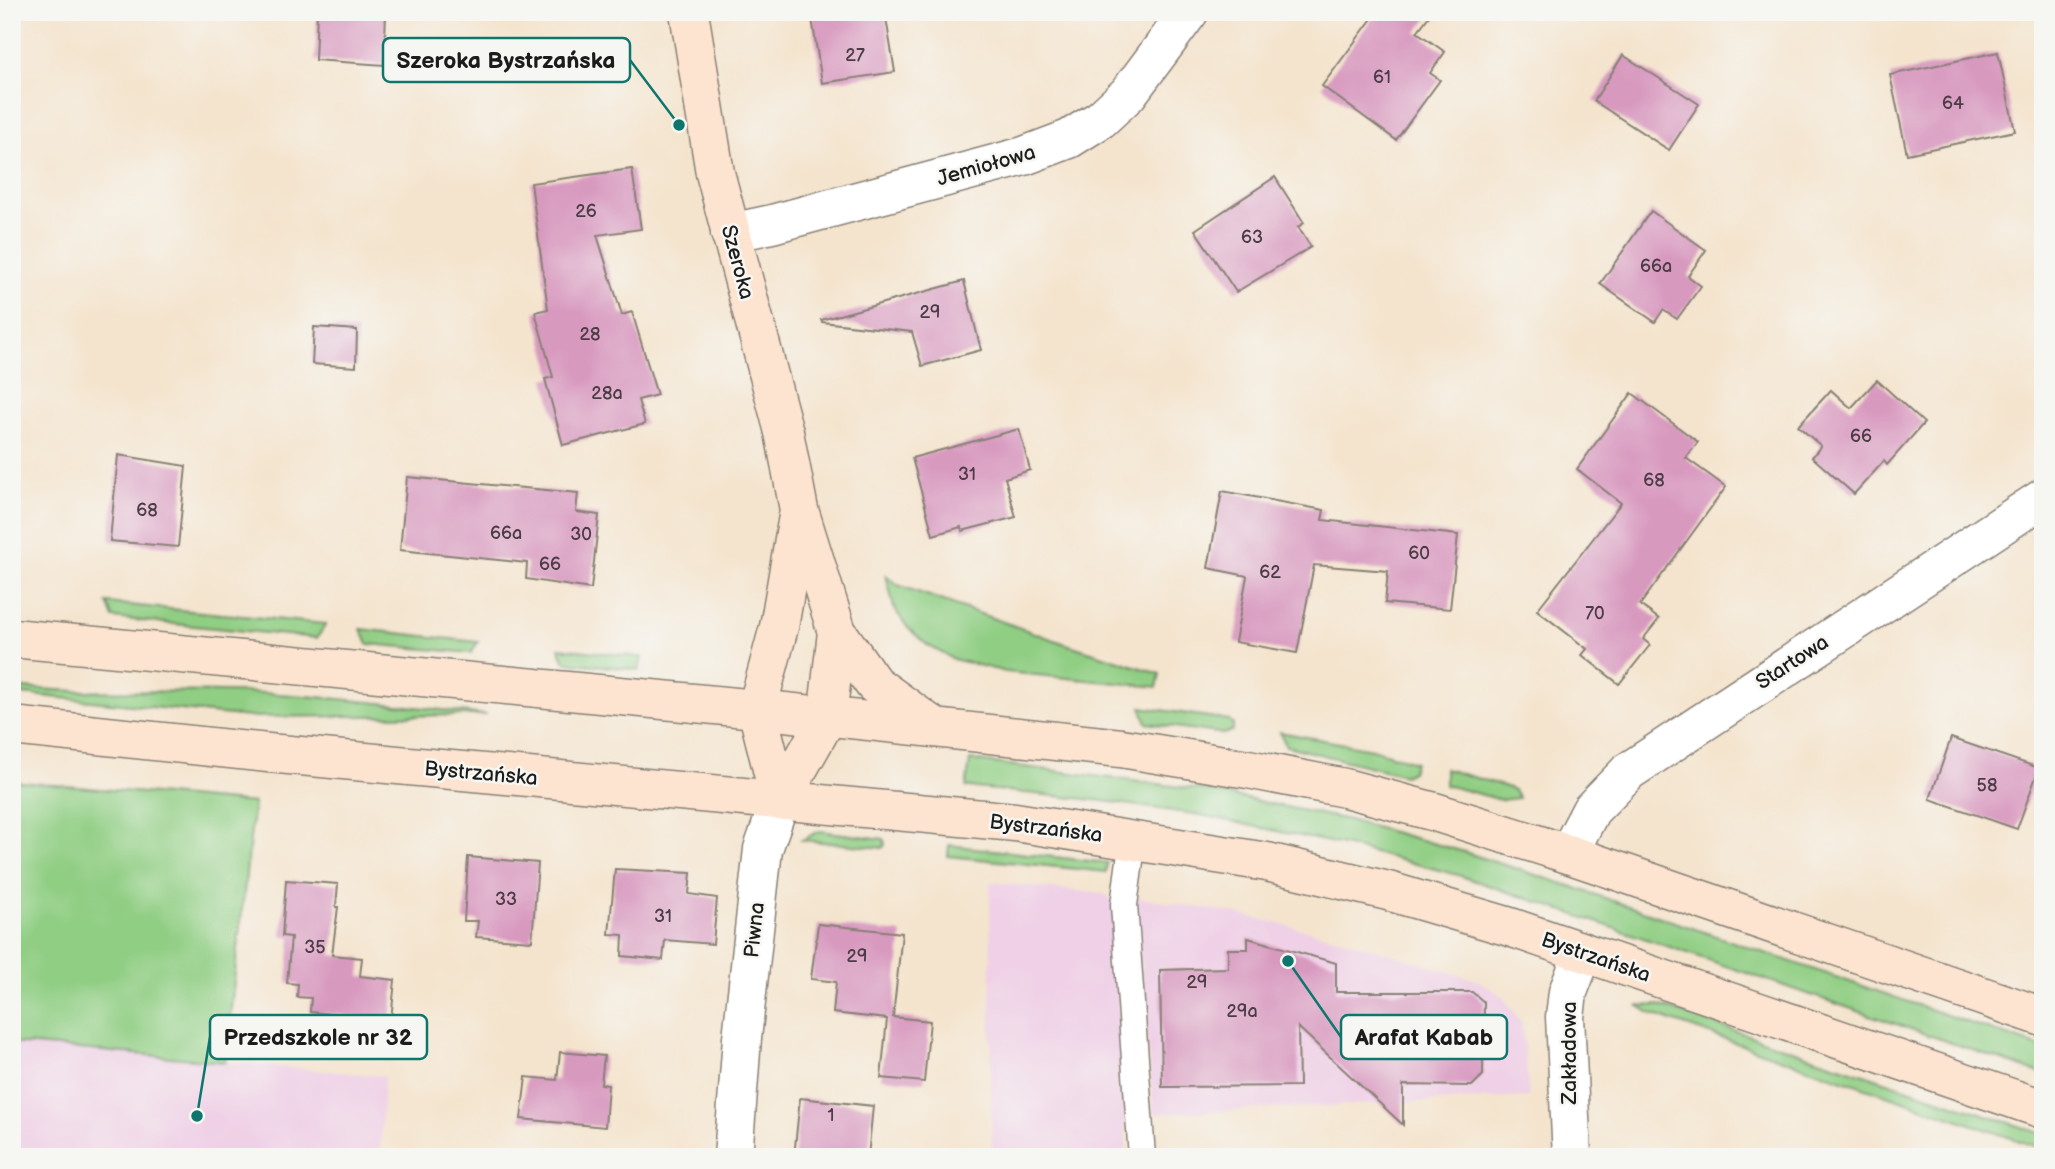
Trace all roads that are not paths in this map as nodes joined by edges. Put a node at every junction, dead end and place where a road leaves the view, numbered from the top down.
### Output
1 (689, 12) edge
2 (1189, 12) edge
3 (730, 233) junction
4 (2043, 498) edge
5 (799, 510) junction
6 (837, 632) junction
7 (12, 638) edge
8 (757, 709) junction
9 (827, 718) junction
10 (12, 726) edge
11 (936, 729) junction
12 (780, 801) junction
13 (1133, 839) junction
14 (1568, 854) junction
15 (1583, 953) junction
16 (2043, 1017) edge
17 (2043, 1109) edge
18 (733, 1157) edge
19 (1142, 1157) edge
20 (1572, 1157) edge

1 - 3 main road, Szeroka
2 - 3 street, Jemiołowa
3 - 5 main road, Szeroka
4 - 14 street, Startowa
5 - 6 main road, Szeroka
5 - 8 main road, Szeroka
6 - 9 main road, Szeroka
6 - 11 main road, Szeroka
7 - 8 main road
8 - 9 main road
8 - 12 main road
9 - 11 main road
9 - 12 main road, Szeroka
10 - 12 main road, Bystrzańska
11 - 14 main road
12 - 13 main road, Bystrzańska
12 - 18 street, Piwna
13 - 15 main road, Bystrzańska
13 - 19 lane
14 - 16 main road
15 - 17 main road, Bystrzańska
15 - 20 street, Zakładowa

